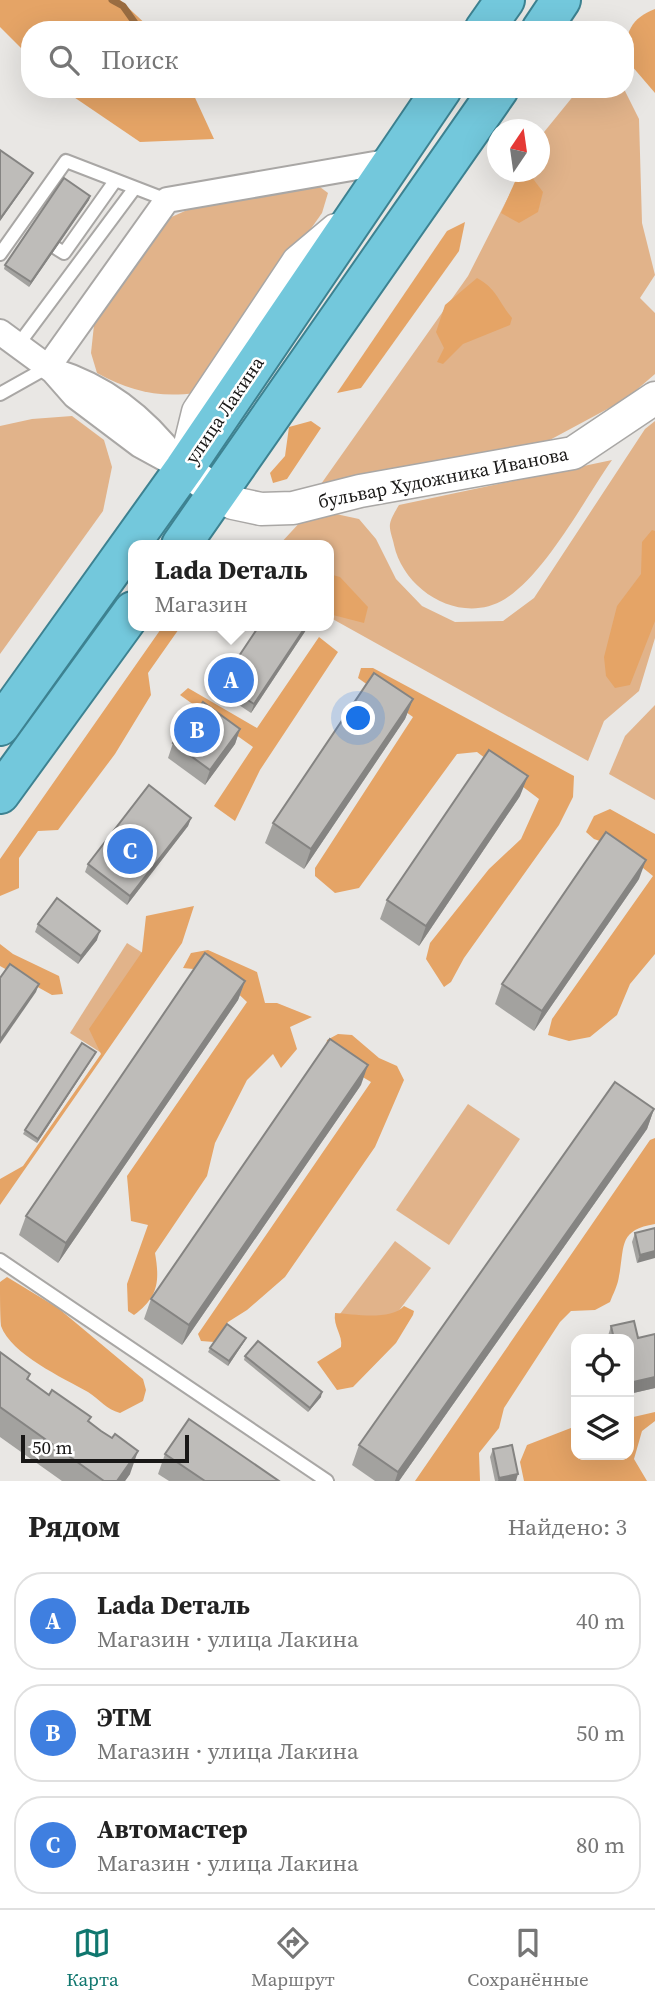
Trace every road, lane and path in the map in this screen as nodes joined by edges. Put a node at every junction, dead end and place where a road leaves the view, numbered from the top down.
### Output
1 (505, 0) edge
2 (561, 0) edge
3 (490, 21) edge
4 (547, 21) edge
5 (436, 98) edge
6 (493, 98) edge
7 (392, 161) junction
8 (115, 181) junction
9 (134, 189) junction
10 (167, 200) junction
11 (56, 248) edge
12 (0, 254) edge
13 (9, 338) edge
14 (51, 369) junction
15 (0, 394) edge
16 (655, 398) edge
17 (184, 469) junction
18 (219, 493) junction
19 (133, 540) edge
20 (185, 540) edge
21 (128, 547) edge
22 (128, 618) edge
23 (0, 726) edge
24 (0, 794) edge
25 (0, 1260) edge
26 (327, 1481) edge

1 - 3 highway
2 - 4 highway
5 - 7 highway, улица Лакина
6 - 18 highway
7 - 10 street
7 - 17 highway, улица Лакина
8 - 9 lane
8 - 11 lane
8 - 12 lane
9 - 10 lane
9 - 13 lane
10 - 14 street
13 - 14 street
14 - 15 lane
14 - 17 street
16 - 18 street, бульвар Художника Иванова
17 - 18 street, бульвар Художника Иванова
17 - 19 highway, улица Лакина
18 - 20 highway
21 - 23 highway, улица Лакина
22 - 24 highway
25 - 26 lane

